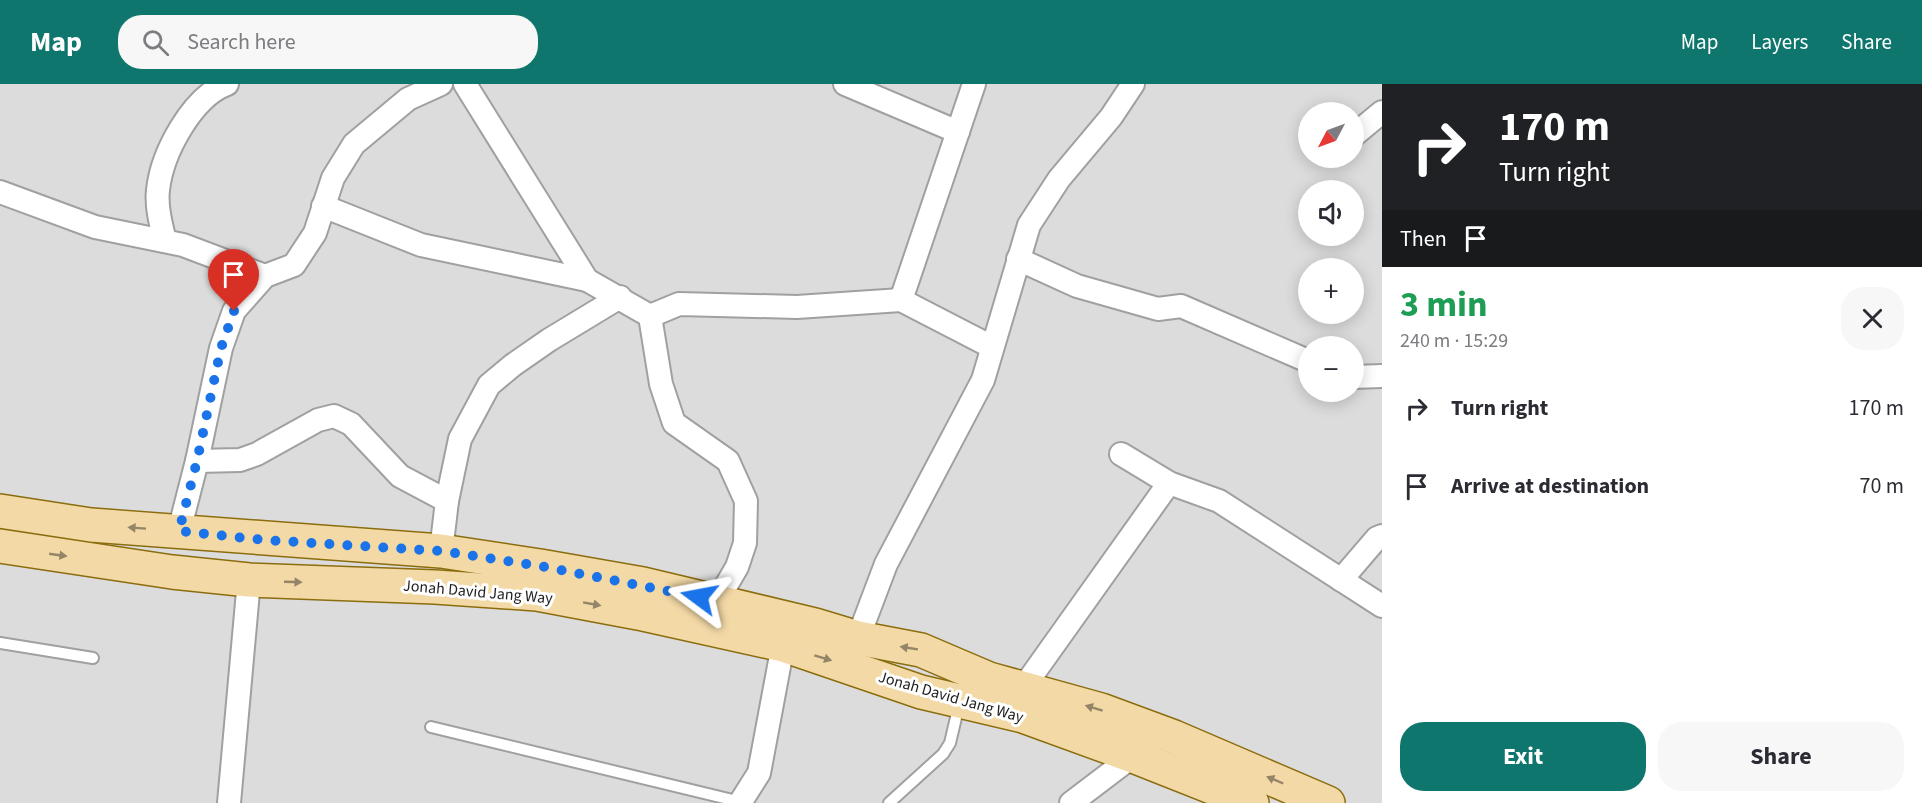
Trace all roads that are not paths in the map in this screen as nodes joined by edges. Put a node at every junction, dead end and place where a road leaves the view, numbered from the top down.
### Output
1 (227, 84) edge
2 (441, 84) edge
3 (465, 84) edge
4 (845, 84) edge
5 (974, 84) edge
6 (1133, 84) edge
7 (958, 132) junction
8 (0, 192) edge
9 (323, 206) junction
10 (165, 241) junction
11 (1018, 259) junction
12 (265, 276) junction
13 (587, 280) junction
14 (620, 297) junction
15 (901, 300) junction
16 (650, 316) junction
17 (992, 347) junction
18 (1298, 357) edge
19 (1382, 376) edge
20 (1364, 377) edge
21 (1121, 454) dead end
22 (197, 461) junction
23 (1169, 483) junction
24 (447, 501) junction
25 (0, 511) edge
26 (179, 531) junction
27 (1382, 536) edge
28 (0, 546) edge
29 (441, 551) junction
30 (249, 580) junction
31 (1341, 580) junction
32 (717, 601) junction
33 (1382, 606) edge
34 (858, 638) junction
35 (0, 643) edge
36 (783, 645) junction
37 (93, 658) dead end
38 (1023, 688) junction
39 (960, 699) junction
40 (432, 726) dead end
41 (1133, 756) junction
42 (740, 802) edge
43 (229, 803) edge
44 (889, 803) edge
45 (1071, 803) edge
46 (1252, 803) edge
47 (1329, 803) edge

1 - 10 street
2 - 9 street
3 - 13 street
4 - 7 street
5 - 7 street
6 - 11 street
7 - 15 street
8 - 10 street
9 - 12 street
9 - 13 street
10 - 12 street
11 - 17 street
11 - 18 street
12 - 22 street
13 - 14 street
14 - 16 street
14 - 24 street
15 - 16 street
15 - 17 street
16 - 32 street
17 - 34 street
19 - 20 street
21 - 23 street
22 - 24 street
22 - 26 street
23 - 31 street
23 - 38 street
24 - 29 street
26 -> 25 main road
26 - 29 main road
27 - 31 street
28 -> 30 main road, Jonah David Jang Way
29 - 32 main road
30 -> 36 main road, Jonah David Jang Way
30 - 43 street
31 - 33 street
32 - 34 main road
38 -> 34 main road
35 - 37 lane
36 -> 39 main road, Jonah David Jang Way
36 - 42 street
47 -> 38 main road
39 - 41 main road, Jonah David Jang Way
39 - 44 lane
40 - 42 lane
41 - 45 street
41 - 46 main road, Jonah David Jang Way

